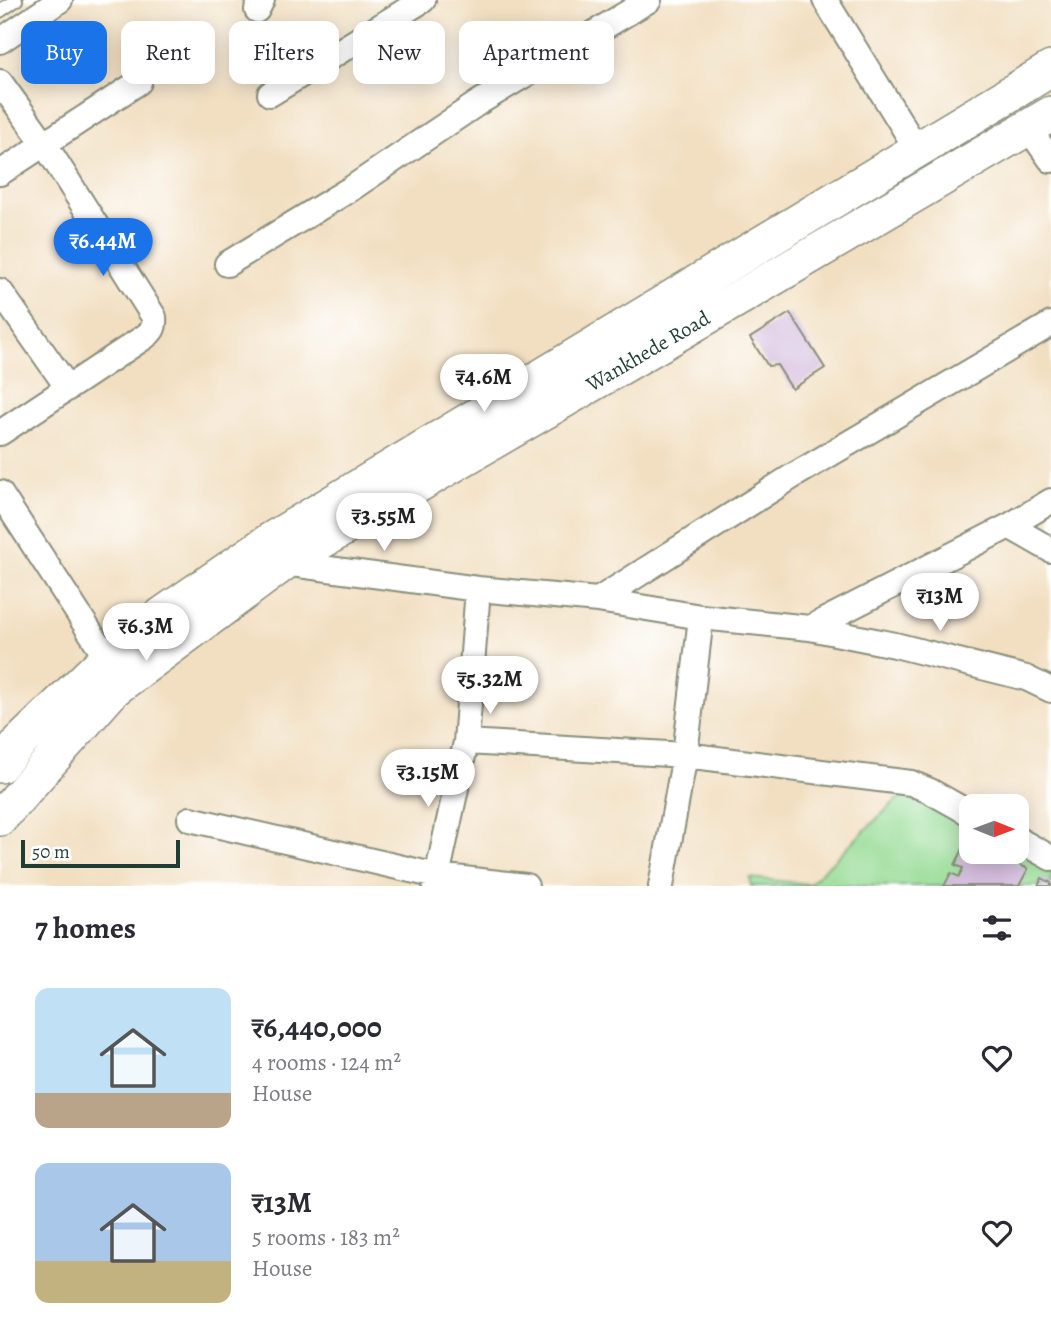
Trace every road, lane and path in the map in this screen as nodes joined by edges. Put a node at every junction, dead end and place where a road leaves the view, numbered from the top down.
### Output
1 (16, 0) edge
2 (61, 0) edge
3 (423, 0) edge
4 (649, 0) edge
5 (825, 0) edge
6 (0, 11) edge
7 (0, 41) edge
8 (1051, 69) edge
9 (0, 82) edge
10 (136, 84) edge
11 (270, 94) dead end
12 (1039, 121) edge
13 (44, 143) junction
14 (918, 151) junction
15 (1051, 160) edge
16 (0, 173) edge
17 (227, 264) dead end
18 (0, 291) edge
19 (1051, 324) edge
20 (68, 388) junction
21 (0, 433) edge
22 (0, 493) edge
23 (1051, 501) edge
24 (1009, 526) junction
25 (1051, 550) edge
26 (278, 552) junction
27 (478, 589) junction
28 (598, 600) junction
29 (701, 617) junction
30 (810, 628) junction
31 (107, 658) junction
32 (1051, 690) edge
33 (466, 742) junction
34 (685, 755) junction
35 (0, 765) edge
36 (959, 807) edge
37 (0, 818) edge
38 (190, 818) dead end
39 (1029, 846) edge
40 (1051, 858) edge
41 (436, 881) edge
42 (526, 886) edge
43 (661, 886) edge

1 - 6 lane
2 - 7 street
3 - 11 street
4 - 17 street
5 - 14 street
8 - 14 main road, Wankhede Road
9 - 13 street
10 - 13 street
12 - 15 street
12 - 26 main road, Wankhede Road
13 - 16 street
13 - 20 street
14 - 26 main road, Wankhede Road
18 - 20 street
19 - 28 street
20 - 21 street
22 - 31 street
23 - 24 street
24 - 25 street
24 - 30 street
26 - 27 street
26 - 31 main road
26 - 37 main road, Wankhede Road
27 - 28 street
27 - 33 street
28 - 29 street
29 - 30 street
29 - 34 street
30 - 32 street
31 - 35 main road
33 - 34 street
33 - 41 street
34 - 36 street
34 - 43 street
38 - 41 street
39 - 40 street
41 - 42 street

